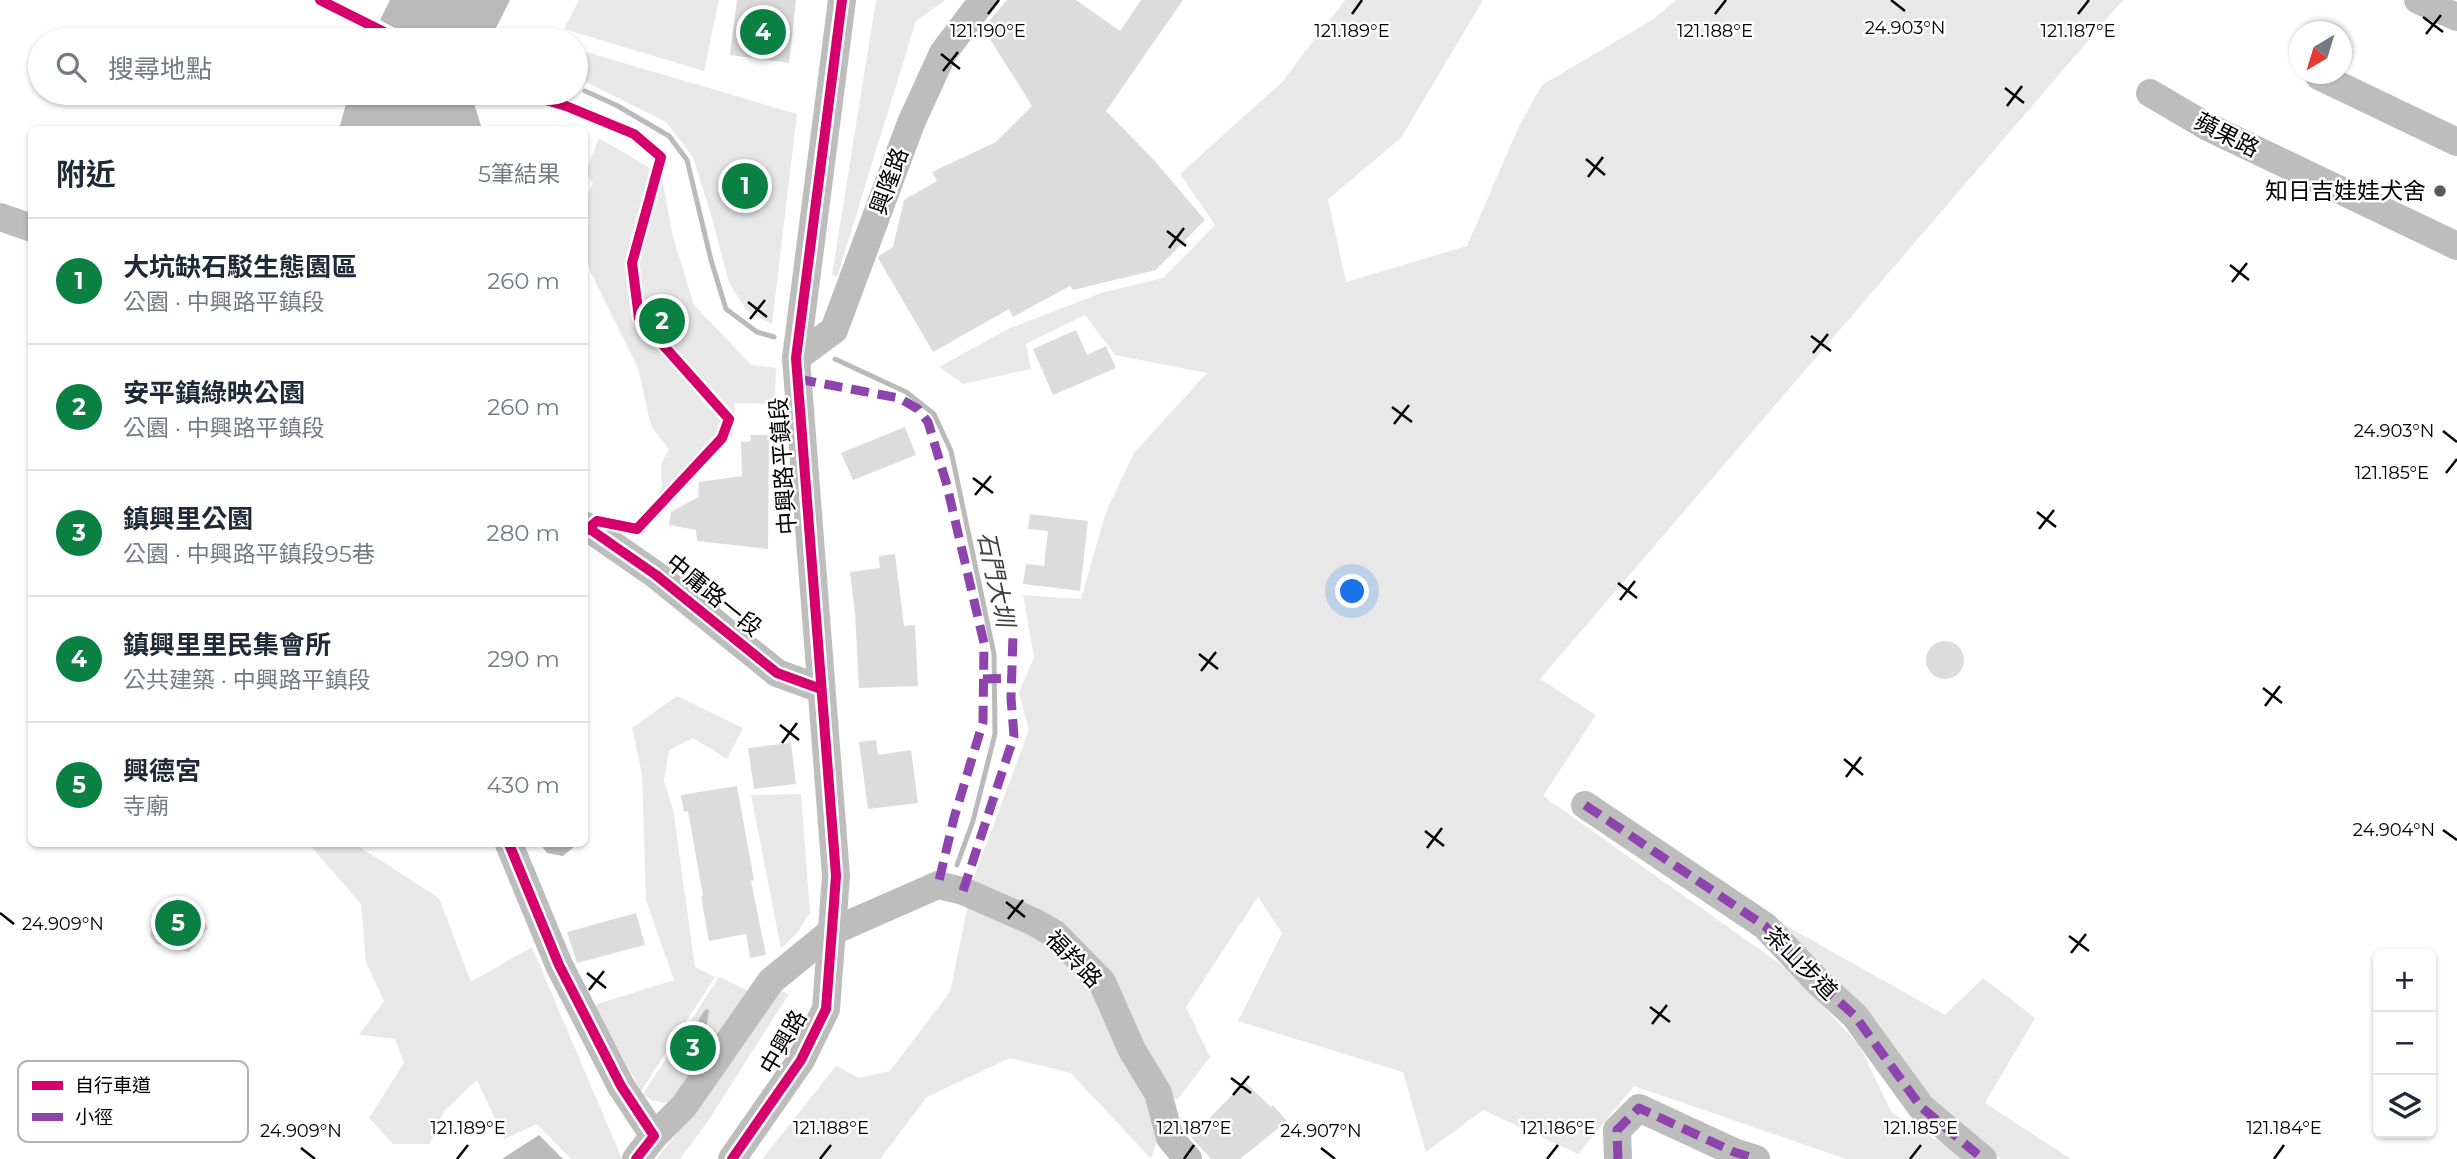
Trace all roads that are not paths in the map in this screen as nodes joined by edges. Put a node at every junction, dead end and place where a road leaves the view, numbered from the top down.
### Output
1 (842, 0) edge
2 (984, 0) edge
3 (2418, 0) edge
4 (2457, 17) edge
5 (2336, 84) edge
6 (2150, 93) dead end
7 (2457, 142) edge
8 (0, 217) edge
9 (28, 227) edge
10 (2457, 246) edge
11 (796, 358) junction
12 (588, 529) edge
13 (821, 689) junction
14 (1585, 804) dead end
15 (510, 847) edge
16 (831, 932) junction
17 (654, 1136) junction
18 (636, 1159) edge
19 (732, 1159) edge
20 (1188, 1159) edge
21 (1618, 1159) edge
22 (1756, 1159) edge
23 (1983, 1159) edge

1 - 11 street, 中興路平鎮段
2 - 11 street, 興隆路
3 - 4 street
5 - 7 street
6 - 10 street, 蘋果路
8 - 9 street
11 - 13 street, 中興路平鎮段
12 - 13 street, 中庸路一段
13 - 16 street, 中興路平鎮段
14 - 23 street, 茶山步道
15 - 17 street
16 - 17 street, 福羚路
16 - 19 street, 中興路
16 - 20 street, 福羚路
17 - 18 street, 福羚路
21 - 22 street

